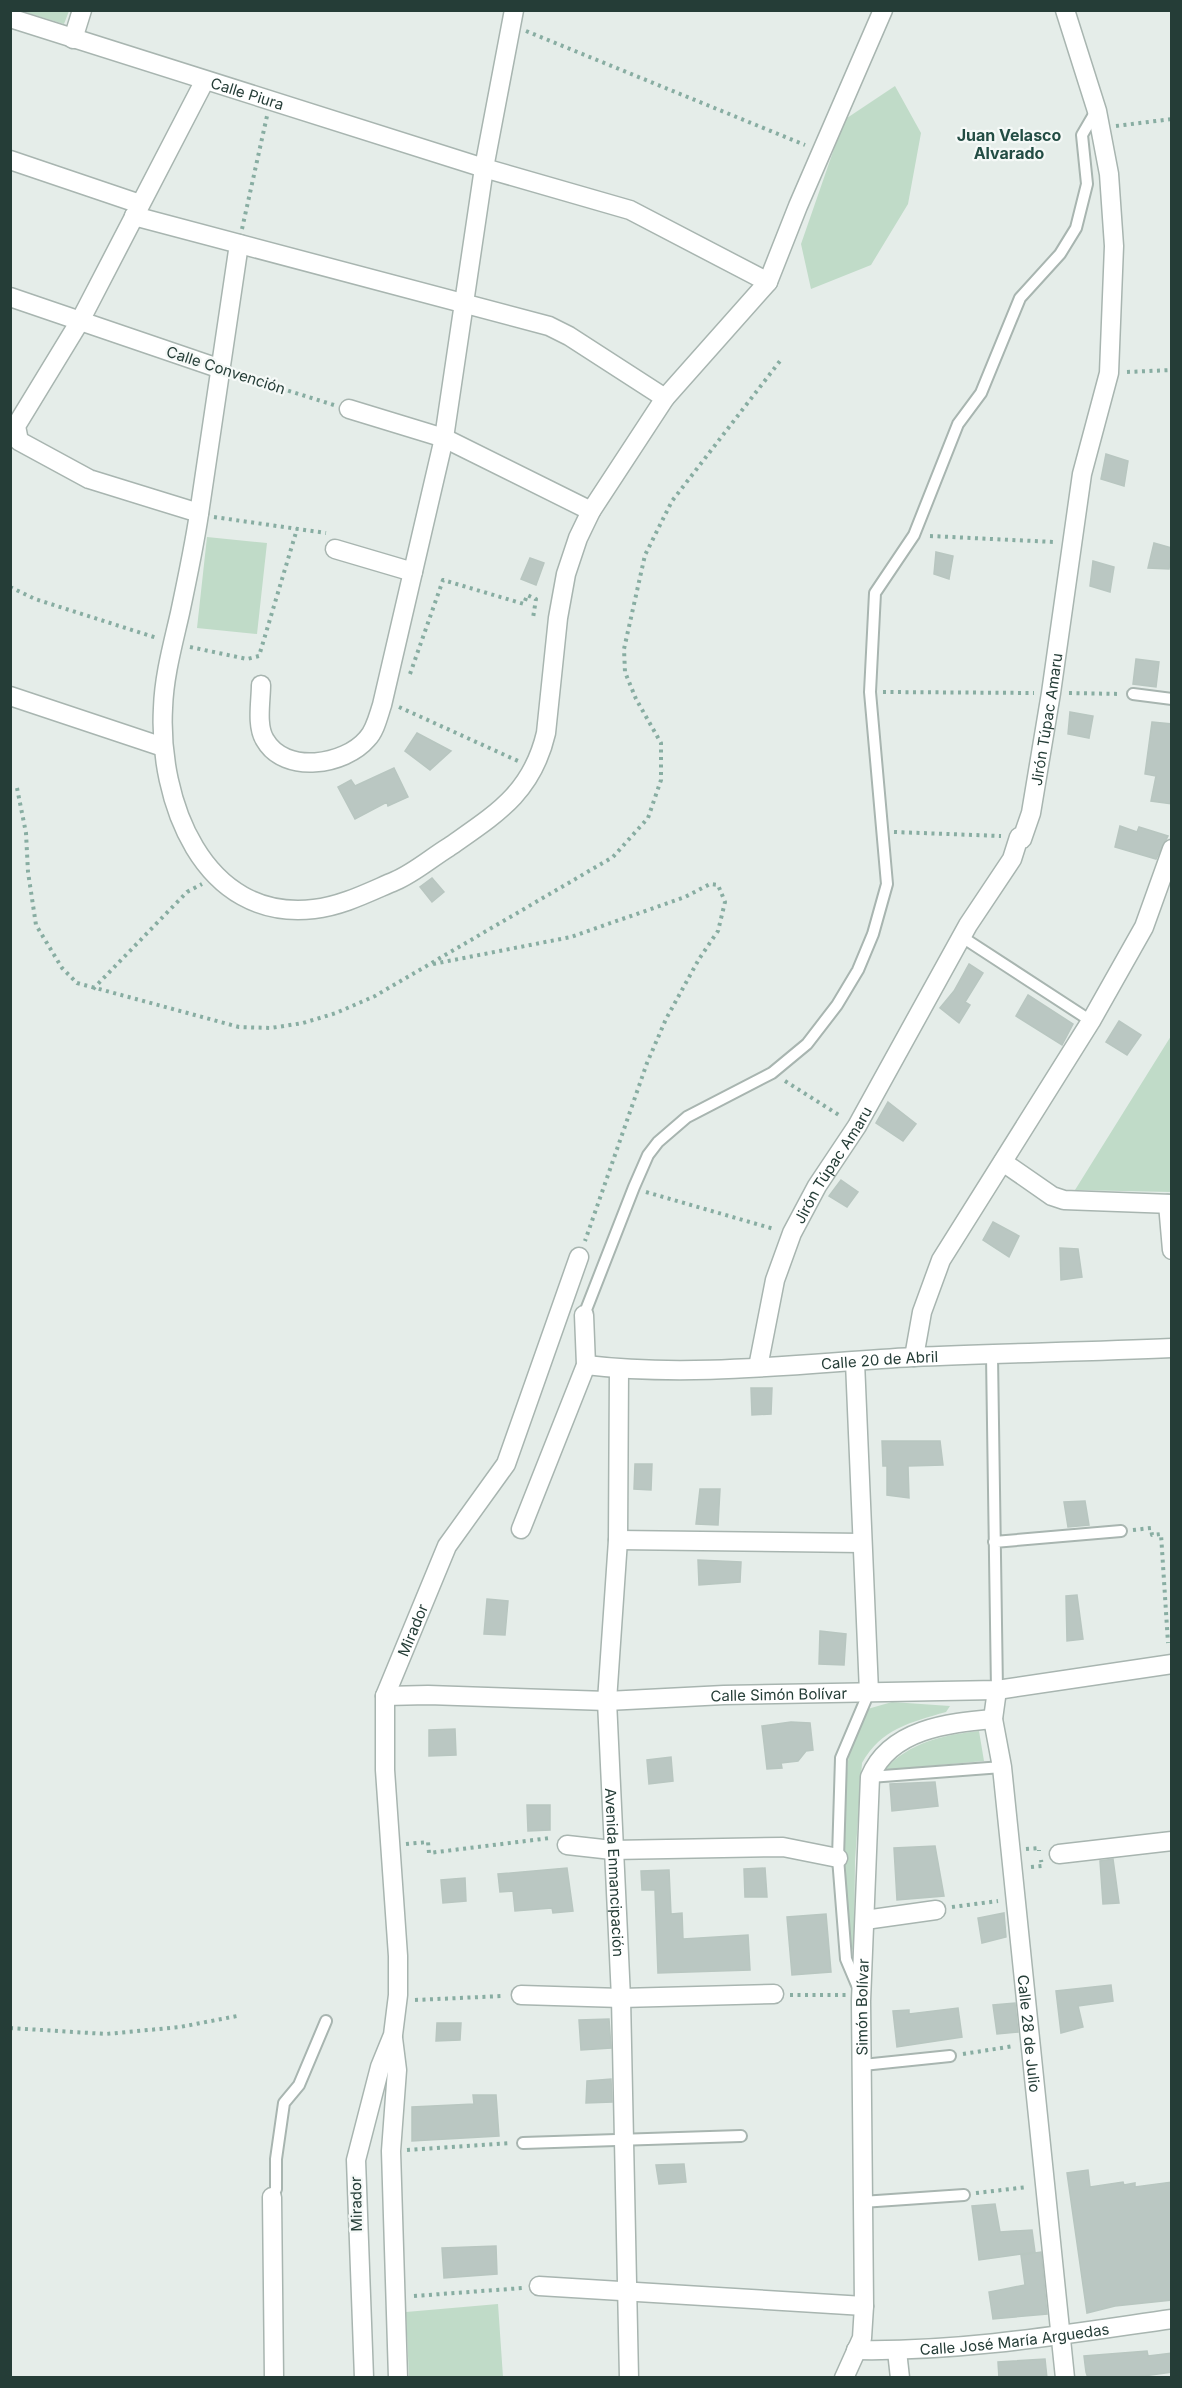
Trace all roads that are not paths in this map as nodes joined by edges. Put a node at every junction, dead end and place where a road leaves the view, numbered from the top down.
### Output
1 (82, 10) edge
2 (883, 10) edge
3 (1065, 10) edge
4 (10, 18) edge
5 (513, 18) edge
6 (72, 39) junction
7 (204, 82) junction
8 (1099, 120) junction
9 (10, 160) edge
10 (484, 168) junction
11 (137, 210) junction
12 (239, 244) junction
13 (768, 282) junction
14 (10, 297) edge
15 (464, 305) junction
16 (80, 321) junction
17 (221, 369) junction
18 (665, 398) junction
19 (349, 410) road end
20 (444, 438) junction
21 (591, 511) junction
22 (199, 513) junction
23 (335, 549) road end
24 (413, 572) junction
25 (261, 685) dead end
26 (1133, 694) road end
27 (10, 696) edge
28 (1172, 699) edge
29 (163, 747) junction
30 (1172, 849) edge
31 (962, 937) junction
32 (1091, 1021) junction
33 (1003, 1162) junction
34 (1170, 1204) edge
35 (1172, 1250) edge
36 (579, 1257) road end
37 (584, 1315) joint
38 (1172, 1348) edge
39 (992, 1356) junction
40 (914, 1357) junction
41 (855, 1362) junction
42 (586, 1365) junction
43 (758, 1367) junction
44 (619, 1369) junction
45 (521, 1529) dead end
46 (1121, 1531) road end
47 (618, 1540) junction
48 (994, 1542) junction
49 (862, 1543) junction
50 (1172, 1664) edge
51 (997, 1690) junction
52 (869, 1692) junction
53 (386, 1696) junction
54 (607, 1701) junction
55 (993, 1719) junction
56 (1002, 1767) junction
57 (870, 1777) junction
58 (1172, 1841) edge
59 (567, 1845) road end
60 (612, 1850) junction
61 (1059, 1854) dead end
62 (838, 1858) junction
63 (936, 1910) road end
64 (865, 1920) junction
65 (774, 1994) road end
66 (521, 1995) road end
67 (861, 1995) junction
68 (621, 1998) junction
69 (326, 2021) dead end
70 (393, 2035) junction
71 (950, 2056) road end
72 (863, 2066) junction
73 (741, 2136) dead end
74 (623, 2140) junction
75 (523, 2143) road end
76 (964, 2195) road end
77 (272, 2197) joint
78 (862, 2202) junction
79 (538, 2286) road end
80 (629, 2293) junction
81 (864, 2306) junction
82 (1172, 2319) edge
83 (1062, 2336) junction
84 (856, 2350) junction
85 (897, 2351) junction
86 (274, 2378) edge
87 (364, 2378) edge
88 (398, 2378) edge
89 (629, 2378) edge
90 (844, 2378) edge
91 (900, 2378) edge
92 (1065, 2378) edge

1 - 6 street
2 - 13 street
3 - 8 street, Jirón Túpac Amaru
4 - 6 street, Calle Piura
5 - 10 street
6 - 7 street, Calle Piura
7 - 10 street, Calle Piura
7 - 11 street
8 - 31 street, Jirón Túpac Amaru
8 - 37 lane
9 - 11 street
10 - 13 street, Calle Piura
10 - 15 street
11 - 12 street
11 - 16 street
12 - 15 street
12 - 17 street
13 - 18 street
14 - 16 street, Calle Convención
15 - 18 street
15 - 20 street
16 - 17 street, Calle Convención
16 - 22 street
17 - 22 street
18 - 21 street
19 - 20 street
20 - 21 street
20 - 24 street
21 - 29 street
22 - 29 street
23 - 24 street
24 - 25 street
26 - 28 lane
27 - 29 street
30 - 32 street
31 - 32 lane
31 - 43 street, Jirón Túpac Amaru
32 - 33 street
33 - 34 street
33 - 40 street
34 - 35 street
36 - 53 street, Mirador
37 - 42 street
38 - 39 street, Calle 20 de Abril
39 - 40 street, Calle 20 de Abril
39 - 48 lane
40 - 41 street, Calle 20 de Abril
41 - 43 street, Calle 20 de Abril
41 - 49 street
42 - 44 street, Calle 20 de Abril
42 - 45 street
43 - 44 street, Calle 20 de Abril
44 - 47 street, Avenida Enmancipación
46 - 48 lane
47 - 49 street
47 - 54 street, Avenida Enmancipación
48 - 51 lane
49 - 52 street
50 - 51 street, Calle Simón Bolívar
51 - 52 street, Calle Simón Bolívar
51 - 55 street, Calle 28 de Julio
52 - 54 street, Calle Simón Bolívar
52 - 62 lane
53 - 54 street, Calle Simón Bolívar
53 - 70 street, Mirador
54 - 60 street, Avenida Enmancipación
55 - 56 street, Calle 28 de Julio
55 - 57 street
56 - 57 lane
56 - 83 street, Calle 28 de Julio
57 - 64 street, Simón Bolívar
58 - 61 street
59 - 60 street
60 - 62 street
60 - 68 street, Avenida Enmancipación
62 - 67 lane
63 - 64 street
64 - 67 street, Simón Bolívar
65 - 68 street
66 - 68 street
67 - 72 street, Simón Bolívar
68 - 74 street, Avenida Enmancipación
69 - 77 lane
70 - 87 street, Mirador
70 - 88 street, Mirador
71 - 72 lane
72 - 78 street, Simón Bolívar
73 - 74 lane
74 - 75 lane
74 - 80 street, Avenida Enmancipación
76 - 78 lane
77 - 86 street
78 - 81 street, Simón Bolívar
79 - 80 street
80 - 81 street
80 - 89 street, Avenida Enmancipación
81 - 84 street, Simón Bolívar
82 - 83 street, Calle José María Arguedas
83 - 85 street, Calle José María Arguedas
83 - 92 street, Calle 28 de Julio
84 - 85 street, Calle José María Arguedas
84 - 90 street, Simón Bolívar
85 - 91 street

